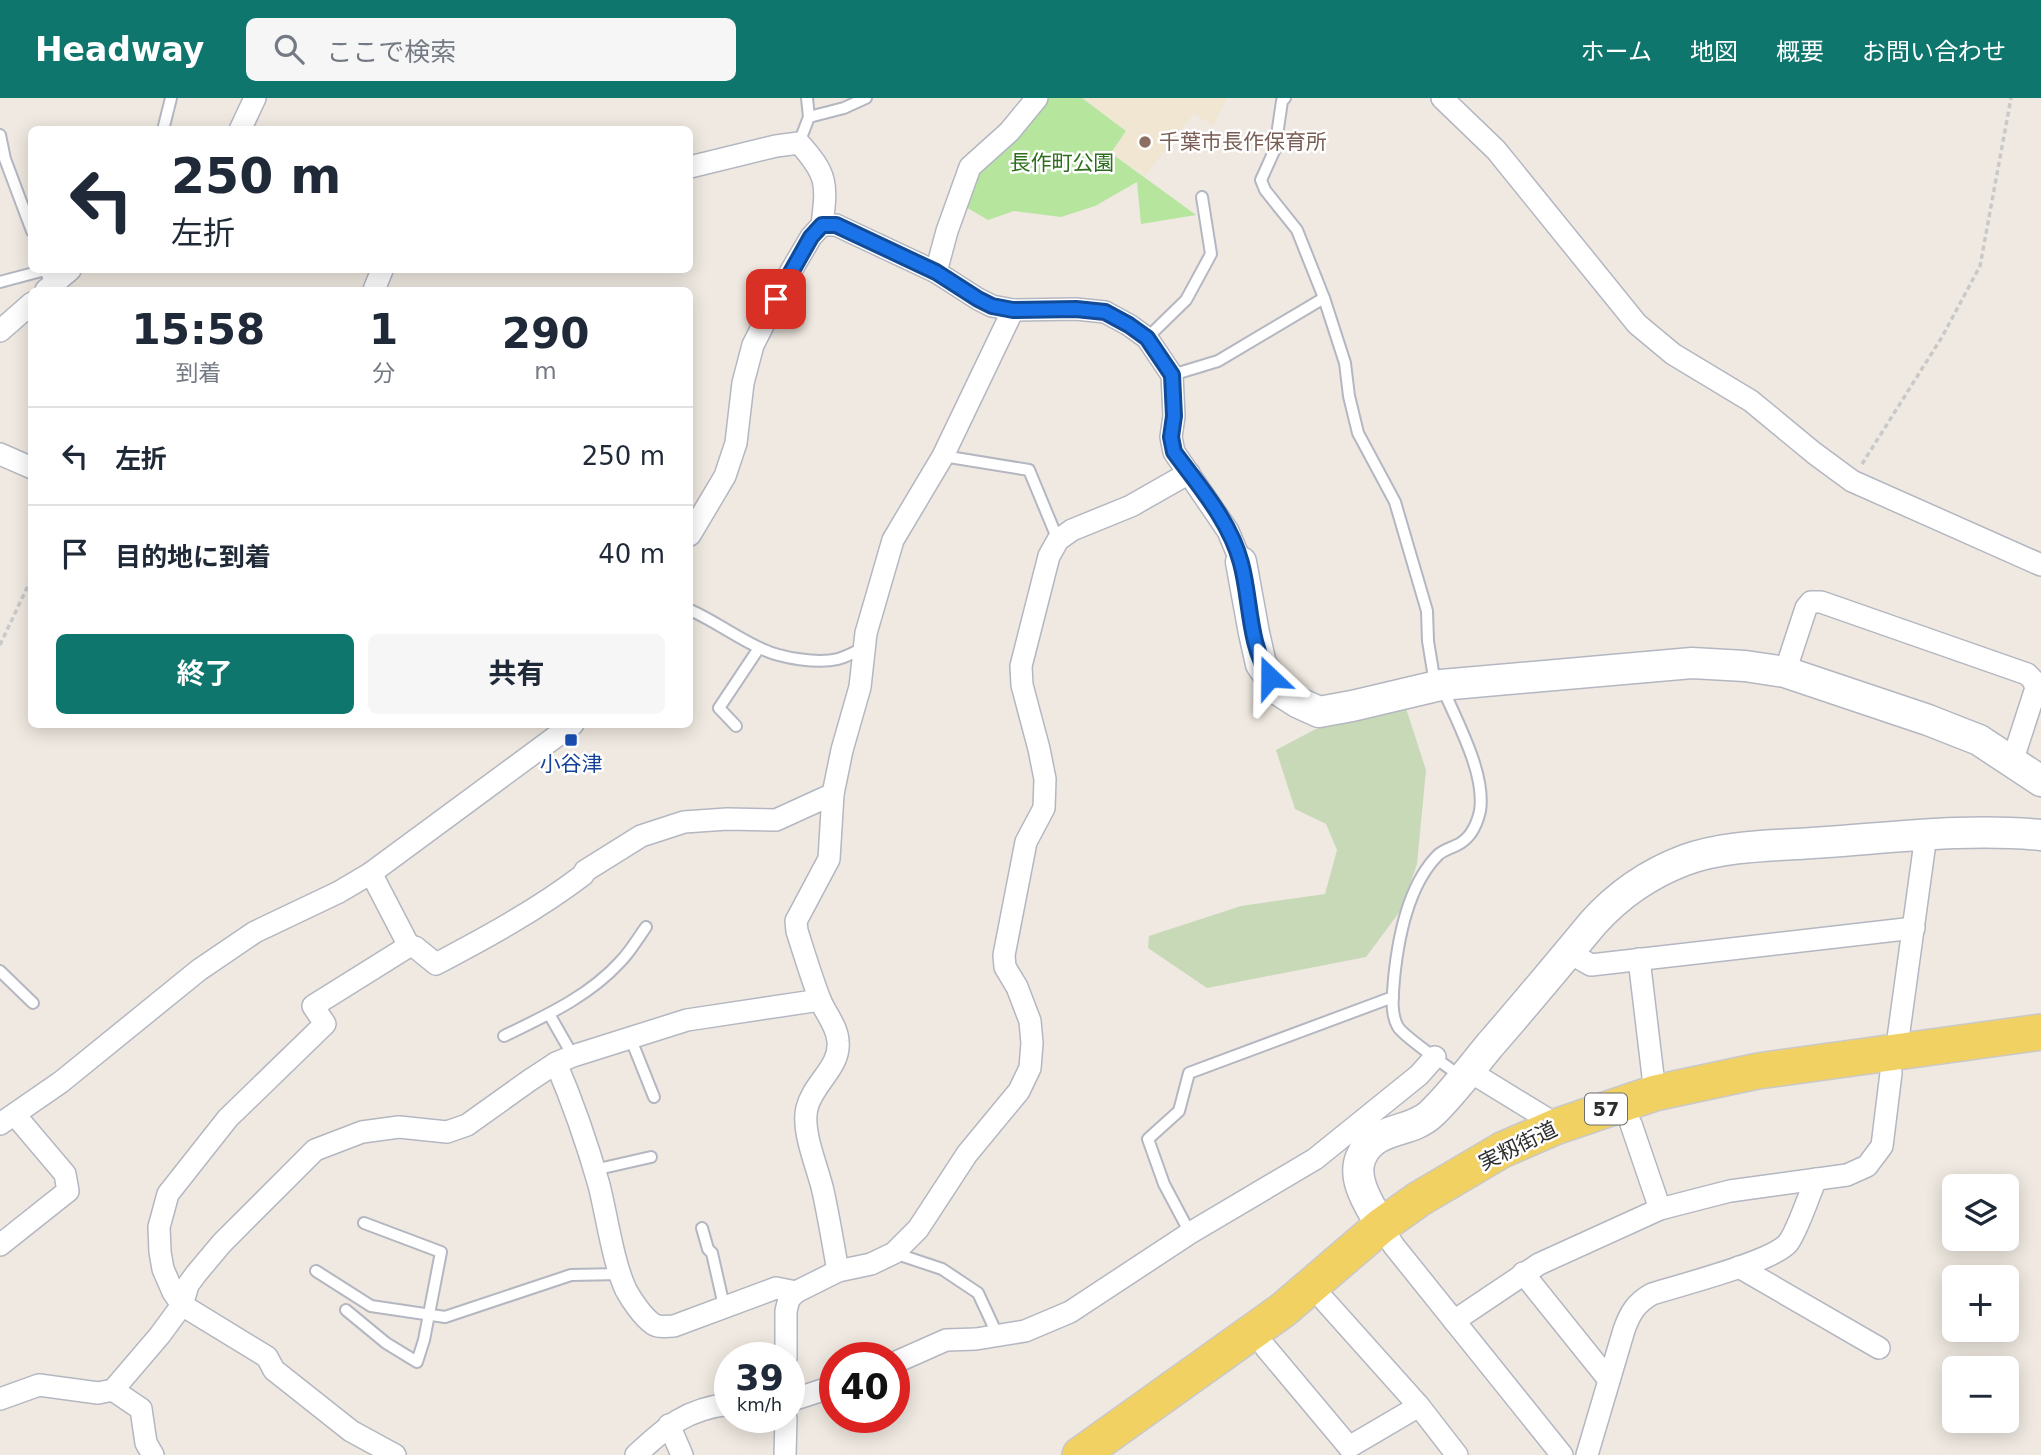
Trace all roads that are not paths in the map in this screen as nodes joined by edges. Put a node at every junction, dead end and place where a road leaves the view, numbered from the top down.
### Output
1 (171, 98) edge
2 (255, 98) edge
3 (807, 98) edge
4 (866, 98) edge
5 (1037, 98) edge
6 (1285, 98) edge
7 (1442, 98) edge
8 (809, 117) junction
9 (164, 126) edge
10 (242, 126) edge
11 (0, 135) edge
12 (799, 143) junction
13 (3, 160) edge
14 (693, 166) edge
15 (1202, 197) dead end
16 (28, 221) edge
17 (822, 225) junction
18 (936, 272) junction
19 (34, 273) edge
20 (66, 273) edge
21 (0, 282) edge
22 (50, 287) edge
23 (1324, 298) junction
24 (28, 306) edge
25 (1013, 310) junction
26 (0, 331) edge
27 (1147, 338) junction
28 (1172, 375) junction
29 (0, 454) edge
30 (943, 456) junction
31 (28, 466) edge
32 (1189, 472) junction
33 (693, 529) edge
34 (1058, 540) junction
35 (1241, 562) joint
36 (2041, 565) edge
37 (693, 611) edge
38 (759, 648) junction
39 (863, 648) junction
40 (1785, 672) junction
41 (1438, 685) junction
42 (736, 726) dead end
43 (568, 728) edge
44 (2012, 762) junction
45 (2041, 781) edge
46 (833, 794) junction
47 (1926, 835) junction
48 (2041, 835) edge
49 (372, 873) junction
50 (646, 927) dead end
51 (1914, 928) junction
52 (409, 946) junction
53 (1569, 952) junction
54 (1639, 959) junction
55 (0, 971) edge
56 (1393, 997) junction
57 (820, 1000) junction
58 (33, 1003) dead end
59 (549, 1014) junction
60 (2041, 1032) edge
61 (504, 1036) dead end
62 (630, 1037) junction
63 (2041, 1054) edge
64 (1435, 1057) junction
65 (564, 1059) junction
66 (1893, 1063) junction
67 (1466, 1075) junction
68 (1655, 1093) junction
69 (654, 1097) dead end
70 (7, 1120) edge
71 (1630, 1124) junction
72 (1555, 1127) junction
73 (651, 1157) dead end
74 (594, 1170) junction
75 (1816, 1179) junction
76 (1660, 1209) junction
77 (363, 1223) dead end
78 (702, 1227) dead end
79 (1190, 1233) junction
80 (1387, 1236) junction
81 (0, 1245) edge
82 (894, 1253) junction
83 (1739, 1267) junction
84 (316, 1271) dead end
85 (838, 1271) junction
86 (1523, 1273) junction
87 (620, 1274) junction
88 (796, 1292) junction
89 (1325, 1301) junction
90 (182, 1305) junction
91 (724, 1306) junction
92 (346, 1310) dead end
93 (429, 1315) junction
94 (1454, 1321) junction
95 (998, 1336) junction
96 (786, 1342) edge
97 (1266, 1348) junction
98 (1879, 1348) dead end
99 (910, 1356) edge
100 (1609, 1380) junction
101 (113, 1390) junction
102 (0, 1399) edge
103 (1419, 1406) junction
104 (714, 1408) edge
105 (669, 1426) junction
106 (786, 1433) edge
107 (153, 1455) edge
108 (395, 1455) edge
109 (636, 1455) edge
110 (682, 1455) edge
111 (785, 1455) edge
112 (1080, 1455) edge
113 (1119, 1455) edge
114 (1457, 1455) edge
115 (1562, 1455) edge
116 (1587, 1455) edge

1 - 9 lane
2 - 10 street
3 - 8 lane
4 - 8 lane
5 - 18 street
6 - 23 lane
7 - 36 street
8 - 12 lane
11 - 13 lane
12 - 14 street
12 - 17 street
13 - 16 lane
15 - 27 lane
17 - 18 street
17 - 33 street
18 - 25 street
19 - 21 lane
20 - 22 street
23 - 28 lane
23 - 41 lane
24 - 26 street
25 - 27 street
25 - 30 street
27 - 28 street
28 - 32 street
29 - 31 street
30 - 34 lane
30 - 39 street
32 - 34 street
32 - 35 street
34 - 82 street
35 - 41 street
37 - 38 lane
38 - 39 lane
38 - 42 lane
39 - 46 street
40 - 41 street
40 - 44 street
40 - 44 street
41 - 56 lane
43 - 49 street
44 - 45 street
46 - 52 street
46 - 57 street
47 - 48 street
47 - 51 street
47 - 53 street
49 - 52 street
49 - 70 street
50 - 59 lane
51 - 54 street
51 - 66 street
52 - 90 street
53 - 54 street
53 - 67 street
54 - 68 street
55 - 58 lane
56 - 64 lane
56 - 79 lane
57 - 62 street
57 - 85 street
59 - 61 lane
59 - 65 lane
60 - 66 main road, 実籾街道 / 57
62 - 65 street
62 - 69 lane
63 - 66 main road, 実籾街道 / 57
64 - 67 lane
64 - 79 street
65 - 74 street
65 - 90 street
66 - 68 main road, 実籾街道 / 57
66 - 71 main road, 実籾街道 / 57
66 - 75 street
67 - 72 street
67 - 80 street
68 - 72 main road, 実籾街道 / 57
70 - 81 street
71 - 76 street
71 - 80 main road, 実籾街道 / 57
72 - 80 main road, 実籾街道 / 57
73 - 74 lane
74 - 87 street
75 - 76 street
75 - 83 street
76 - 86 street
77 - 93 lane
78 - 91 lane
79 - 95 street
80 - 89 main road, 実籾街道 / 57
80 - 94 street
80 - 112 main road, 実籾街道 / 57
82 - 85 street
82 - 95 lane
83 - 98 street
83 - 100 street
84 - 93 lane
85 - 88 street
86 - 94 street
86 - 100 street
87 - 91 street
87 - 93 lane
88 - 91 street
88 - 96 street
89 - 97 main road, 実籾街道 / 57
89 - 103 street
90 - 101 street
90 - 108 street
92 - 93 lane
94 - 115 street
95 - 99 street
97 - 103 street
97 - 113 main road, 実籾街道 / 57
100 - 116 street
101 - 102 street
101 - 107 street
103 - 114 street
104 - 105 street
105 - 109 street
105 - 110 street
106 - 111 street

